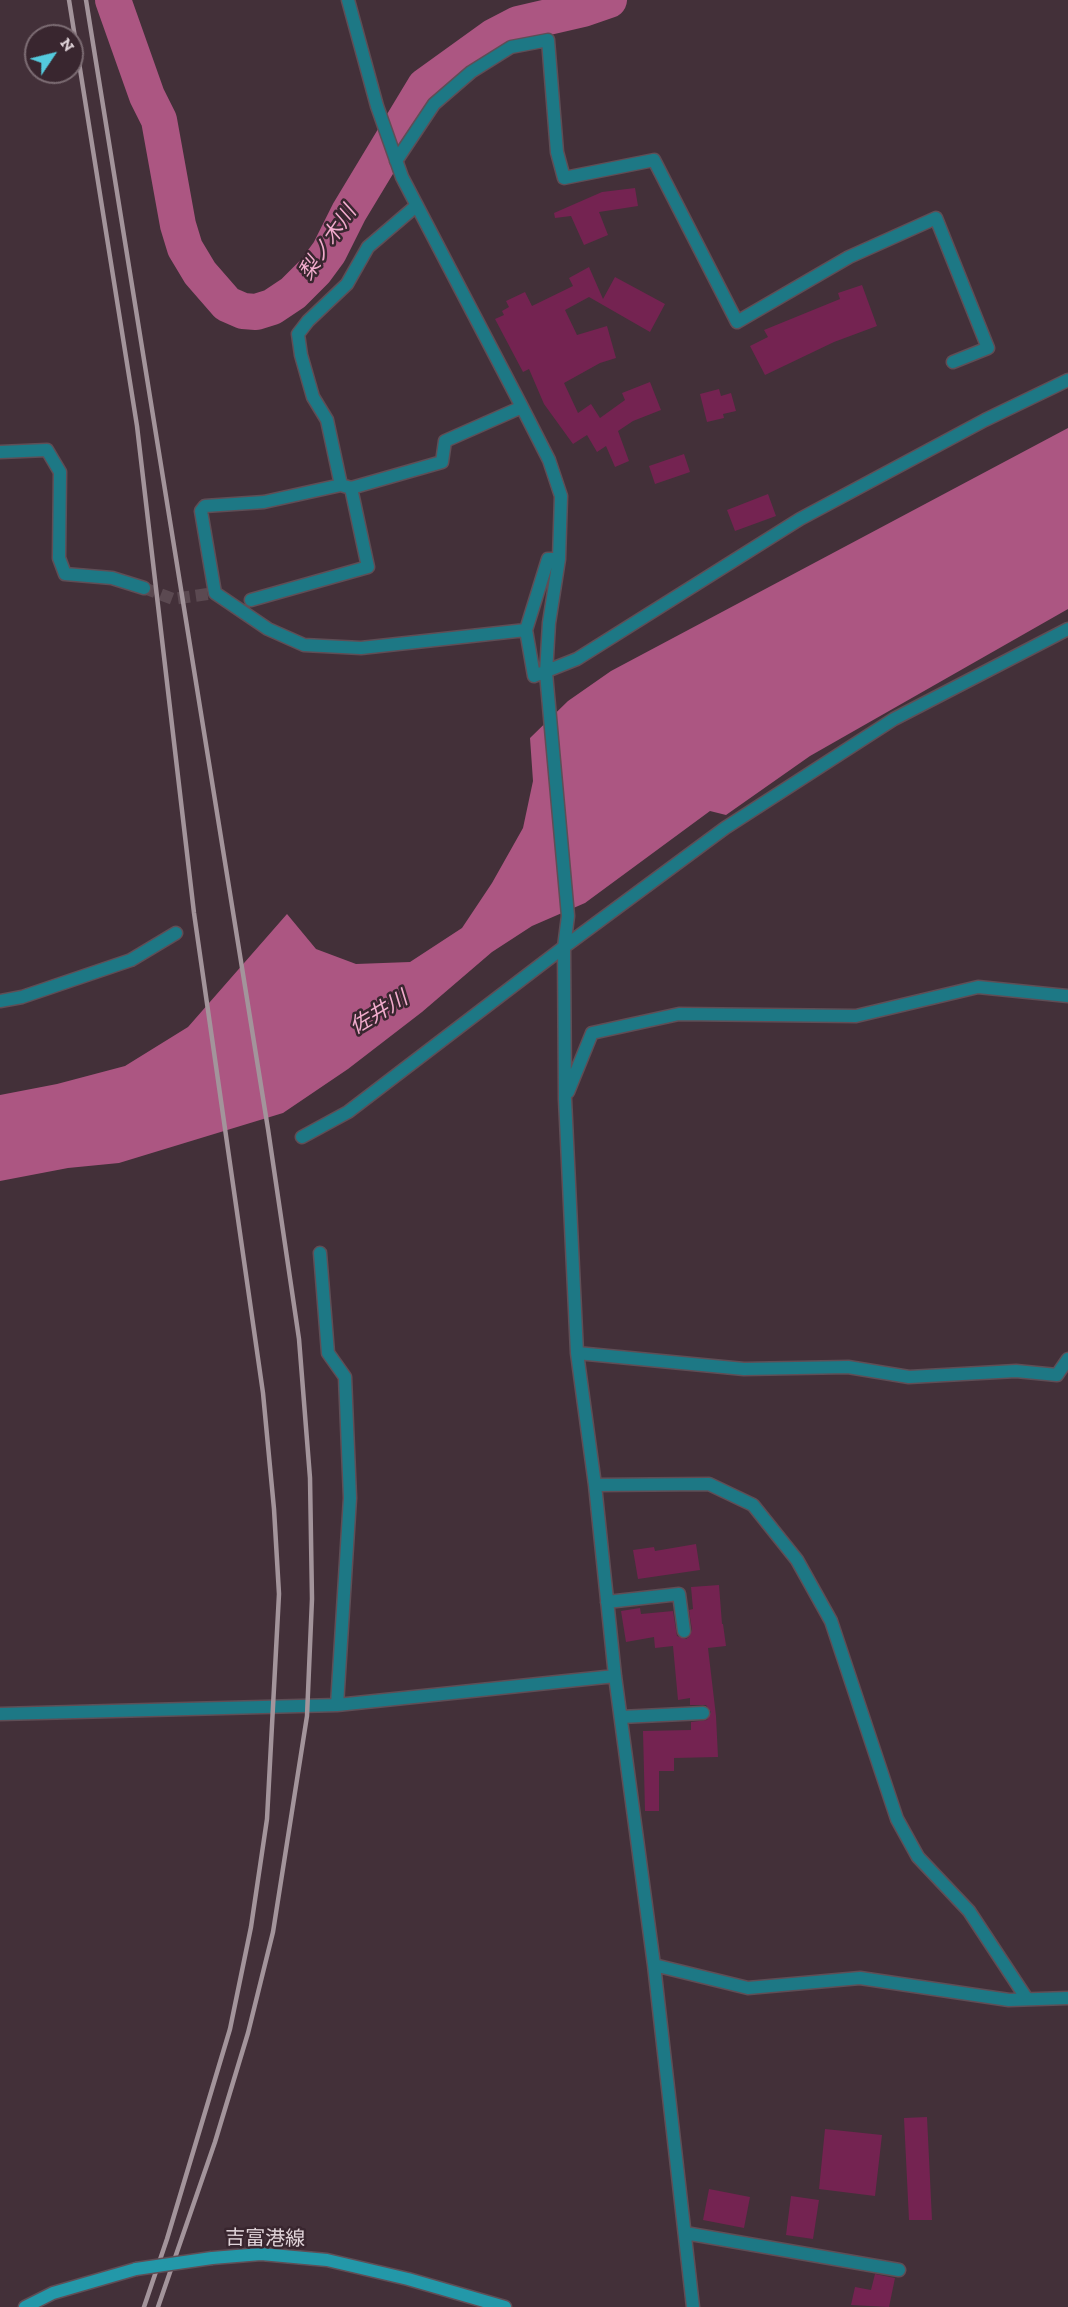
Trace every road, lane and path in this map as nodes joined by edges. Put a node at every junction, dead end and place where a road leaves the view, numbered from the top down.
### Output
1 (348, 0) edge
2 (396, 161) junction
3 (416, 206) junction
4 (953, 362) dead end
5 (1068, 380) edge
6 (522, 406) junction
7 (0, 452) edge
8 (346, 487) junction
9 (559, 559) junction
10 (144, 588) tunnel mouth
11 (251, 600) dead end
12 (1068, 629) edge
13 (526, 630) junction
14 (546, 673) junction
15 (176, 933) dead end
16 (564, 947) junction
17 (1068, 996) edge
18 (0, 1001) edge
19 (565, 1099) junction
20 (302, 1137) dead end
21 (320, 1254) dead end
22 (577, 1353) junction
23 (1068, 1359) edge
24 (595, 1485) junction
25 (607, 1602) junction
26 (684, 1631) dead end
27 (615, 1676) junction
28 (337, 1705) junction
29 (703, 1713) dead end
30 (0, 1714) edge
31 (621, 1717) junction
32 (654, 1965) junction
33 (1068, 1998) edge
34 (1027, 1999) junction
35 (685, 2233) junction
36 (898, 2270) dead end
37 (25, 2307) edge
38 (505, 2307) edge
39 (693, 2307) edge

1 - 2 street
2 - 3 street
2 - 4 street
3 - 6 street
3 - 8 street
5 - 14 street
6 - 8 street
6 - 9 street
7 - 10 street
8 - 11 street
8 - 13 street
9 - 13 street
9 - 14 street
12 - 16 street
13 - 14 street
14 - 16 street
15 - 18 street
16 - 19 street
16 - 20 street
17 - 19 street
19 - 22 street
21 - 28 street
22 - 23 street
22 - 24 street
24 - 25 street
24 - 34 street
25 - 26 street
25 - 27 street
27 - 28 street
27 - 31 street
28 - 30 street
29 - 31 street
31 - 32 street
32 - 34 street
32 - 35 street
33 - 34 street
35 - 36 street
35 - 39 street
37 - 38 main road, 吉富港線, bridge

